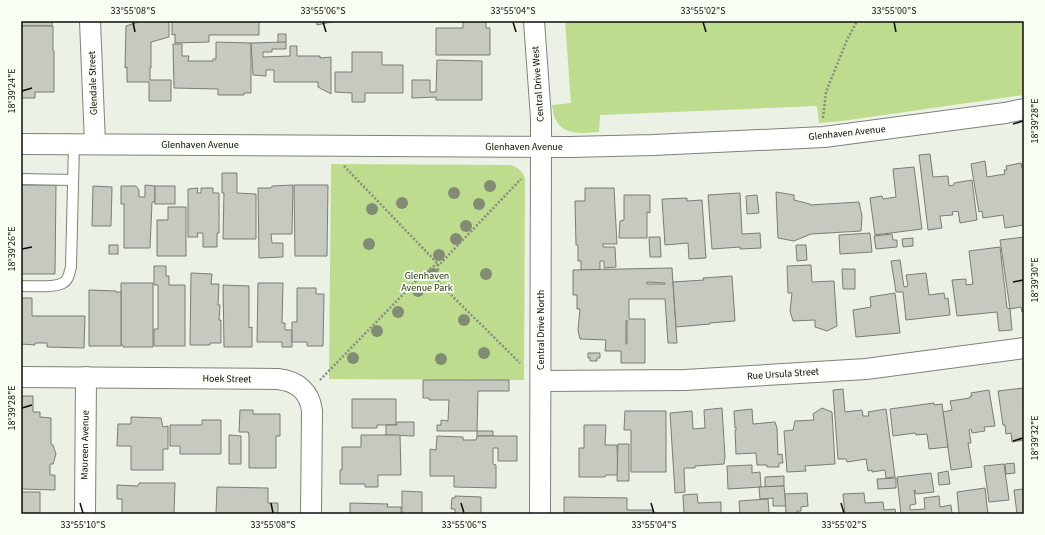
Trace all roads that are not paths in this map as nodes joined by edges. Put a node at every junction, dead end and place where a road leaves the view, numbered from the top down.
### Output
1 (90, 21) edge
2 (534, 21) edge
3 (1024, 109) edge
4 (21, 144) edge
5 (74, 144) junction
6 (95, 144) junction
7 (541, 147) junction
8 (21, 179) edge
9 (72, 180) junction
10 (21, 286) edge
11 (1024, 348) edge
12 (541, 373) junction
13 (21, 377) edge
14 (86, 377) junction
15 (85, 514) edge
16 (311, 514) edge
17 (540, 514) edge

1 - 6 street, Glendale Street
2 - 7 street, Central Drive West
3 - 7 street, Glenhaven Avenue
4 - 5 street, Glenhaven Avenue
5 - 6 street, Glenhaven Avenue
5 - 9 lane
6 - 7 street, Glenhaven Avenue
7 - 12 street, Central Drive North
8 - 9 lane
9 - 10 lane
11 - 12 street, Rue Ursula Street
12 - 17 street, Central Drive North
13 - 14 street, Hoek Street
14 - 15 street, Maureen Avenue
14 - 16 street, Hoek Street

